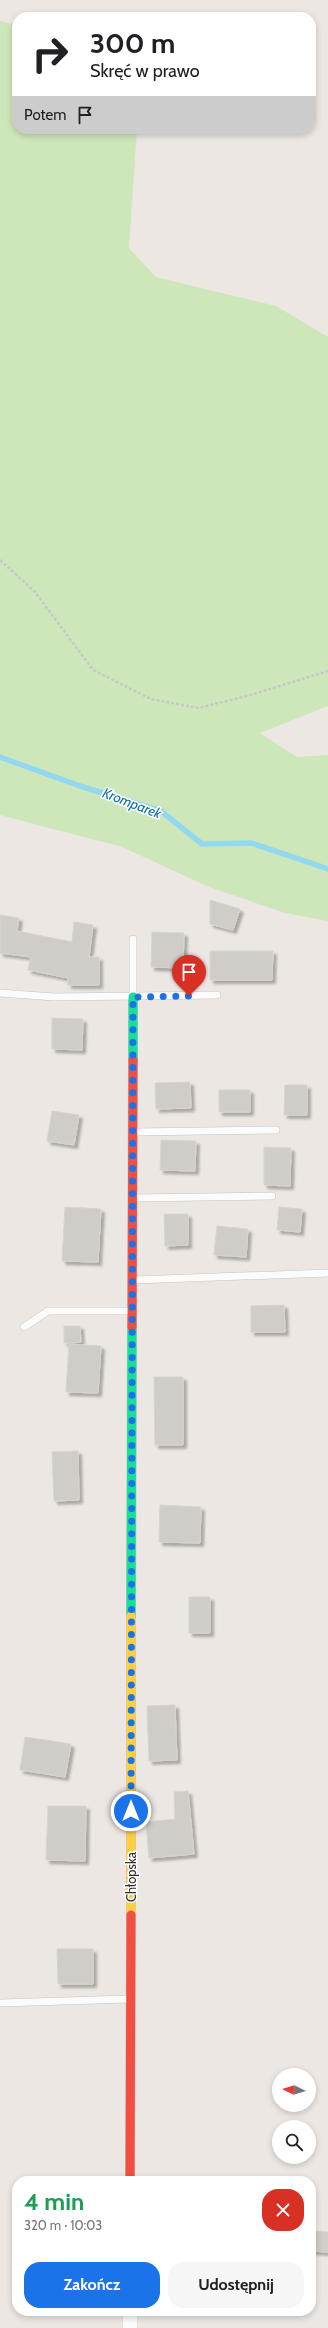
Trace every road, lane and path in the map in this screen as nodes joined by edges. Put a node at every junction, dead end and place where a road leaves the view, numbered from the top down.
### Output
1 (0, 560) edge
2 (328, 671) edge
3 (132, 939) dead end
4 (0, 993) edge
5 (217, 995) dead end
6 (133, 997) junction
7 (276, 1130) dead end
8 (133, 1132) junction
9 (272, 1196) dead end
10 (133, 1198) junction
11 (328, 1273) edge
12 (132, 1280) junction
13 (132, 1311) junction
14 (24, 1327) dead end
15 (131, 1999) junction
16 (0, 2003) edge
17 (130, 2176) edge
18 (130, 2316) edge
19 (130, 2328) edge

1 - 2 path
3 - 6 lane
4 - 6 lane
5 - 6 lane
6 - 8 street, Chłopska
7 - 8 lane
8 - 10 street, Chłopska
9 - 10 lane
10 - 12 street, Chłopska
11 - 12 lane
12 - 13 street, Chłopska
13 - 14 lane
13 - 15 street, Chłopska
15 - 16 lane
15 - 17 street, Chłopska
18 - 19 street

